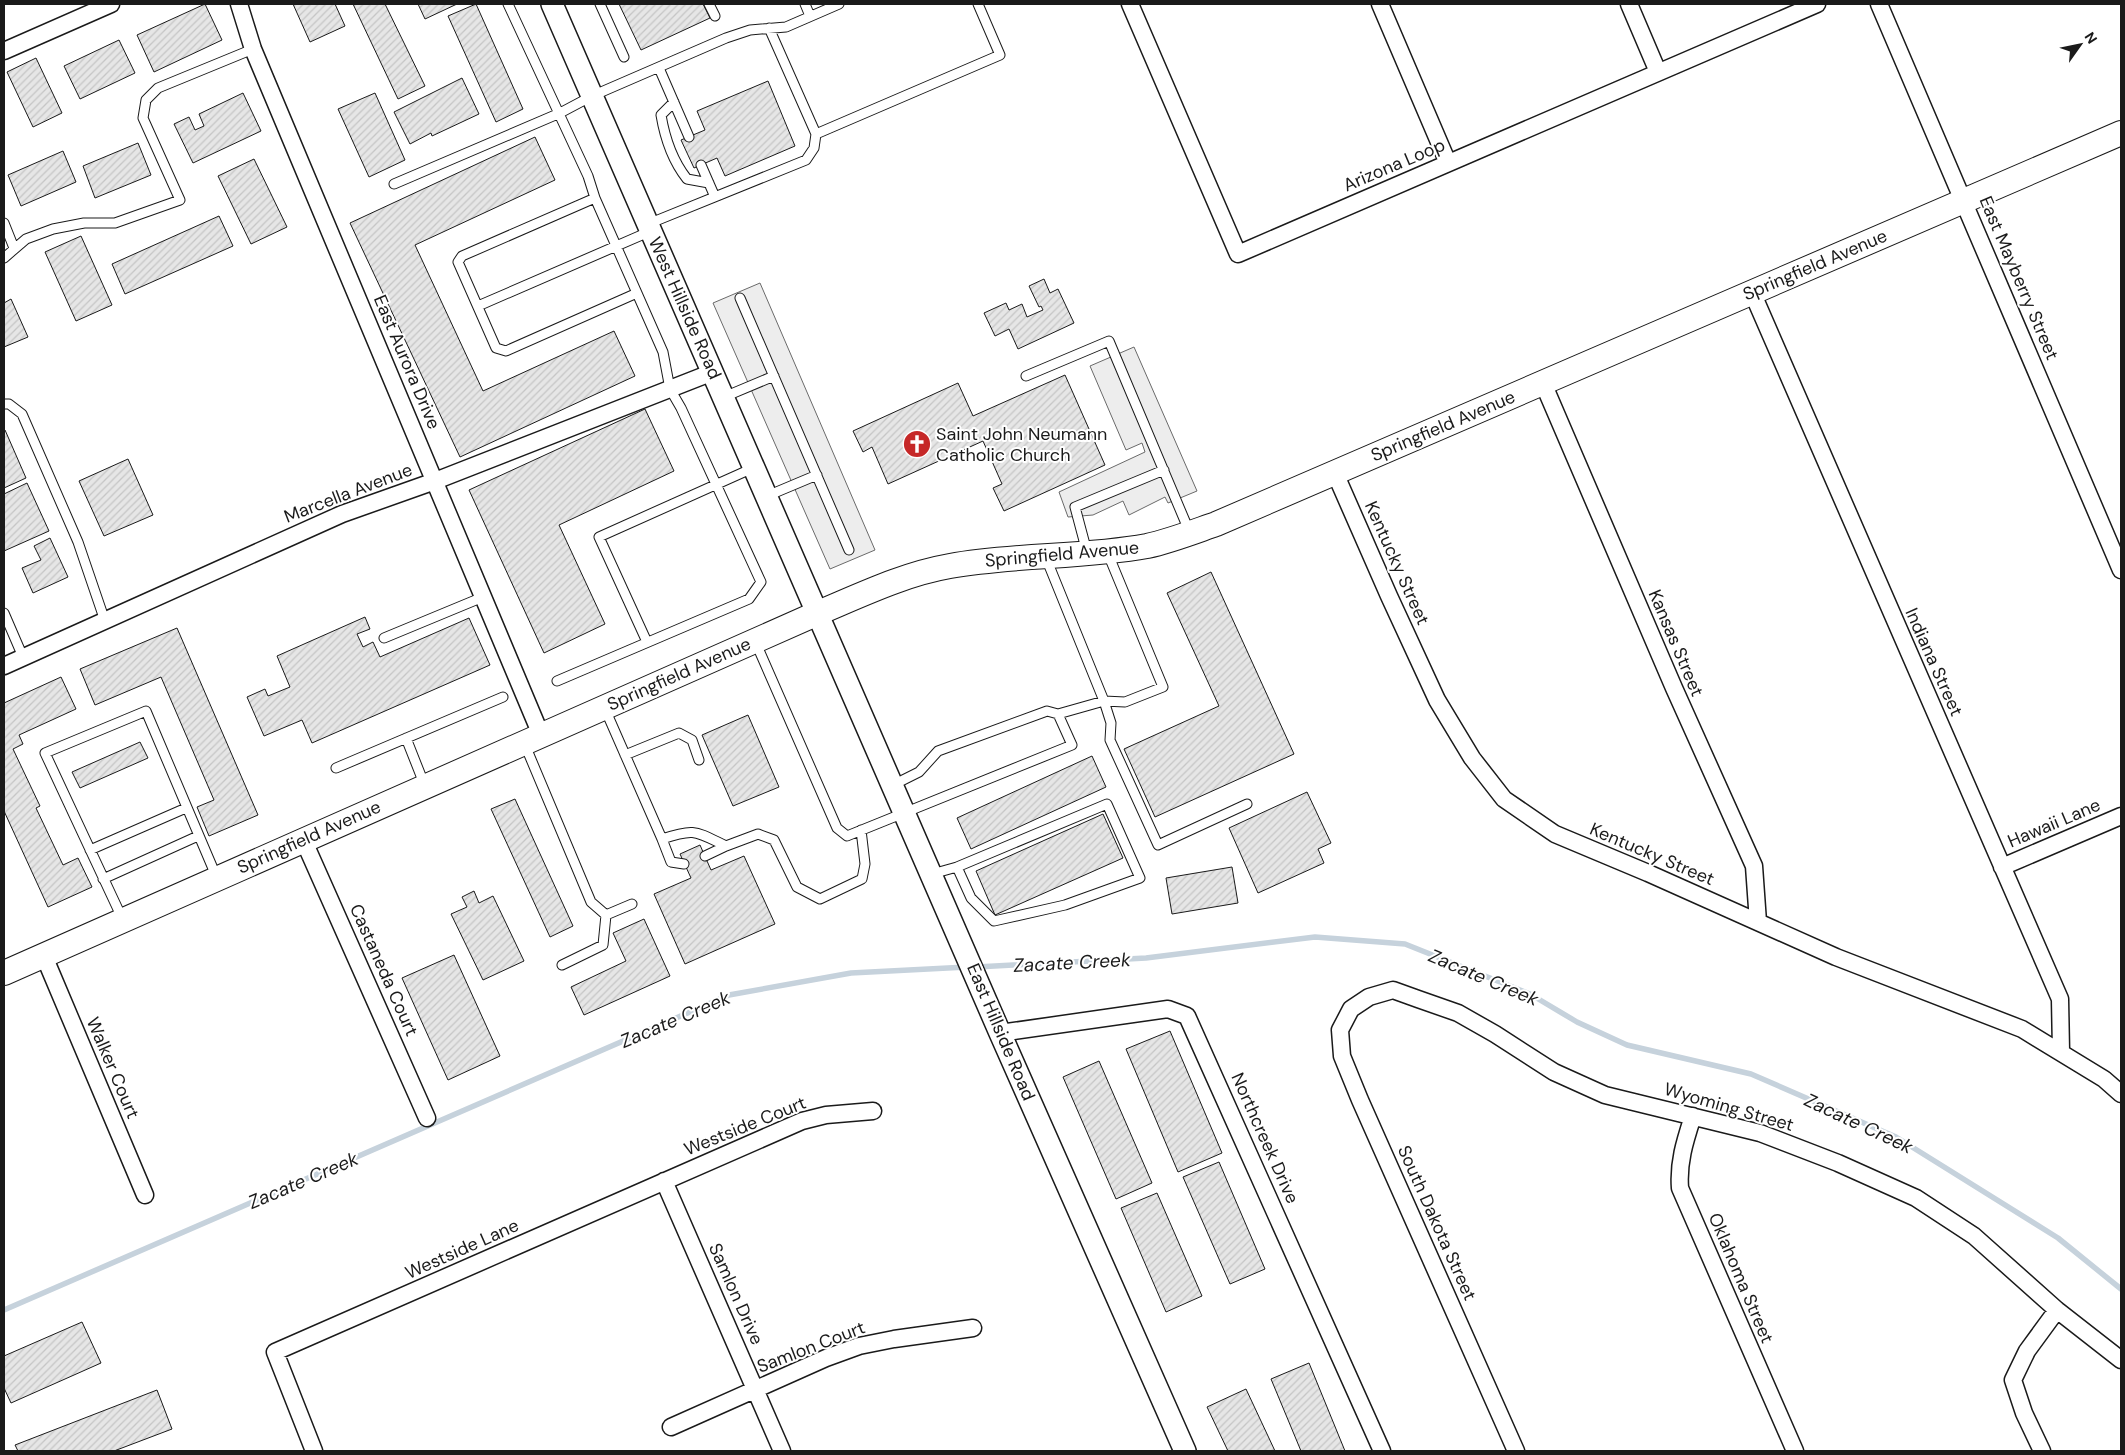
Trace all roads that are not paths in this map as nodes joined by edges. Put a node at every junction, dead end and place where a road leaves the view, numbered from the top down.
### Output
1 (111, 4) edge
2 (239, 4) edge
3 (508, 4) edge
4 (552, 4) edge
5 (600, 4) edge
6 (709, 4) edge
7 (805, 4) edge
8 (839, 4) edge
9 (978, 4) edge
10 (1130, 4) edge
11 (1380, 4) edge
12 (1629, 4) edge
13 (1817, 4) edge
14 (1879, 4) edge
15 (715, 16) dead end
16 (810, 16) junction
17 (769, 28) junction
18 (253, 49) junction
19 (4, 52) edge
20 (624, 57) dead end
21 (659, 68) junction
22 (1658, 72) junction
23 (592, 96) junction
24 (674, 102) junction
25 (560, 113) junction
26 (2121, 132) edge
27 (816, 134) junction
28 (689, 137) dead end
29 (1448, 163) junction
30 (701, 165) dead end
31 (394, 184) dead end
32 (708, 184) junction
33 (714, 197) junction
34 (595, 198) junction
35 (1964, 200) junction
36 (4, 223) edge
37 (650, 227) junction
38 (616, 245) junction
39 (14, 248) junction
40 (4, 258) edge
41 (1752, 292) junction
42 (637, 293) junction
43 (740, 298) dead end
44 (478, 306) junction
45 (713, 372) junction
46 (774, 376) junction
47 (1026, 376) dead end
48 (1543, 383) junction
49 (670, 389) junction
50 (724, 398) junction
51 (4, 404) edge
52 (754, 468) junction
53 (1164, 470) junction
54 (1335, 473) junction
55 (817, 475) junction
56 (435, 481) junction
57 (716, 483) junction
58 (767, 496) junction
59 (1190, 533) junction
60 (850, 550) dead end
61 (1097, 552) junction
62 (1045, 556) junction
63 (2121, 570) edge
64 (483, 597) junction
65 (4, 613) edge
66 (818, 613) junction
67 (105, 621) junction
68 (384, 638) dead end
69 (755, 641) junction
70 (647, 642) junction
71 (23, 658) junction
72 (4, 666) edge
73 (557, 681) dead end
74 (503, 697) dead end
75 (1104, 701) junction
76 (604, 707) junction
77 (1058, 714) junction
78 (406, 738) junction
79 (532, 738) junction
80 (625, 755) junction
81 (699, 760) dead end
82 (336, 768) dead end
83 (893, 785) junction
84 (425, 786) junction
85 (1247, 804) dead end
86 (186, 808) junction
87 (905, 812) junction
88 (2121, 816) edge
89 (861, 830) junction
90 (198, 836) junction
91 (303, 839) junction
92 (662, 839) junction
93 (726, 846) junction
94 (90, 850) junction
95 (705, 856) dead end
96 (684, 864) dead end
97 (956, 867) junction
98 (2002, 867) junction
99 (932, 874) junction
100 (217, 878) junction
101 (103, 879) junction
102 (632, 904) dead end
103 (606, 915) junction
104 (123, 920) junction
105 (1758, 922) junction
106 (44, 956) junction
107 (562, 965) dead end
108 (4, 973) edge
109 (1351, 1010) joint
110 (1000, 1033) junction
111 (2061, 1051) junction
112 (2121, 1094) edge
113 (873, 1111) dead end
114 (1693, 1116) junction
115 (427, 1118) dead end
116 (664, 1181) junction
117 (145, 1195) dead end
118 (2057, 1310) junction
119 (973, 1328) dead end
120 (2121, 1360) edge
121 (755, 1389) junction
122 (671, 1427) dead end
123 (314, 1451) edge
124 (782, 1451) edge
125 (1185, 1451) edge
126 (1382, 1451) edge
127 (1516, 1451) edge
128 (1795, 1451) edge
129 (2042, 1451) edge

1 - 19 street
2 - 18 street, East Aurora Drive
3 - 25 lane
4 - 23 street, West Hillside Road
5 - 20 lane
6 - 15 lane
7 - 16 lane
8 - 16 lane
9 - 27 lane
10 - 29 street, Arizona Loop
11 - 29 street
12 - 22 street
13 - 22 street, Arizona Loop
14 - 35 street, East Mayberry Street
16 - 17 lane
17 - 21 lane
17 - 27 lane
18 - 39 lane
18 - 56 street, East Aurora Drive
21 - 23 lane
21 - 24 lane
22 - 29 street, Arizona Loop
23 - 25 lane
23 - 37 street, West Hillside Road
24 - 28 lane
24 - 32 lane
25 - 31 lane
25 - 34 lane
26 - 35 main road, Springfield Avenue
27 - 33 lane
30 - 32 lane
32 - 33 lane
33 - 37 lane
34 - 38 lane
34 - 44 lane
35 - 41 main road, Springfield Avenue
35 - 63 street, East Mayberry Street
36 - 39 lane
37 - 38 lane
37 - 45 street, West Hillside Road
38 - 42 lane
38 - 44 lane
39 - 40 lane
41 - 48 main road, Springfield Avenue
41 - 98 street, Indiana Street
42 - 44 lane
42 - 49 lane
43 - 46 lane
45 - 49 street, Marcella Avenue
45 - 50 street, West Hillside Road
46 - 50 lane
46 - 55 lane
47 - 53 lane
48 - 54 main road, Springfield Avenue
48 - 105 street, Kansas Street
49 - 56 street, Marcella Avenue
49 - 57 lane
50 - 52 street, West Hillside Road
51 - 67 lane
52 - 57 lane
52 - 58 street, West Hillside Road
53 - 59 lane
53 - 61 lane
54 - 59 main road, Springfield Avenue
54 - 105 street, Kentucky Street
55 - 58 lane
55 - 60 lane
56 - 64 street, East Aurora Drive
56 - 67 street, Marcella Avenue
57 - 70 lane
57 - 70 lane
58 - 66 street, West Hillside Road
59 - 61 main road, Springfield Avenue
61 - 62 main road, Springfield Avenue
61 - 75 lane
62 - 66 main road, Springfield Avenue
62 - 75 lane
64 - 68 lane
64 - 79 street, East Aurora Drive
65 - 71 lane
66 - 69 main road, Springfield Avenue
66 - 83 street, East Hillside Road
67 - 71 street, Marcella Avenue
69 - 76 main road, Springfield Avenue
69 - 89 lane
70 - 73 lane
71 - 72 street, Marcella Avenue
74 - 78 lane
75 - 77 lane
75 - 85 lane
76 - 79 main road, Springfield Avenue
76 - 80 lane
77 - 83 lane
77 - 87 lane
78 - 82 lane
78 - 84 lane
79 - 84 main road, Springfield Avenue
79 - 103 lane
80 - 81 lane
80 - 92 lane
83 - 87 street, East Hillside Road
84 - 91 main road, Springfield Avenue
86 - 90 lane
86 - 94 lane
86 - 94 lane
87 - 89 lane
87 - 99 street, East Hillside Road
88 - 98 street, Hawaii Lane
89 - 93 lane
90 - 100 lane
90 - 101 lane
91 - 100 main road, Springfield Avenue
91 - 115 street, Castaneda Court
92 - 93 lane
92 - 96 lane
93 - 95 lane
94 - 101 lane
97 - 97 lane
97 - 99 lane
98 - 111 street, Indiana Street
99 - 110 street, East Hillside Road
100 - 104 main road, Springfield Avenue
101 - 104 lane
102 - 103 lane
103 - 107 lane
104 - 106 main road, Springfield Avenue
105 - 111 street, Kentucky Street
106 - 108 main road, Springfield Avenue
106 - 117 street, Walker Court
109 - 114 street, Wyoming Street
109 - 127 street, South Dakota Street
110 - 125 street, East Hillside Road
110 - 126 street, Northcreek Drive
111 - 112 street, Kentucky Street
113 - 116 street, Westside Court
114 - 118 street, Wyoming Street
114 - 128 street, Oklahoma Street
116 - 121 street, Samlon Drive
116 - 123 street, Westside Lane
118 - 120 street, Wyoming Street
118 - 129 street
119 - 121 street, Samlon Court
121 - 122 street, Samlon Court
121 - 124 street, Samlon Drive

